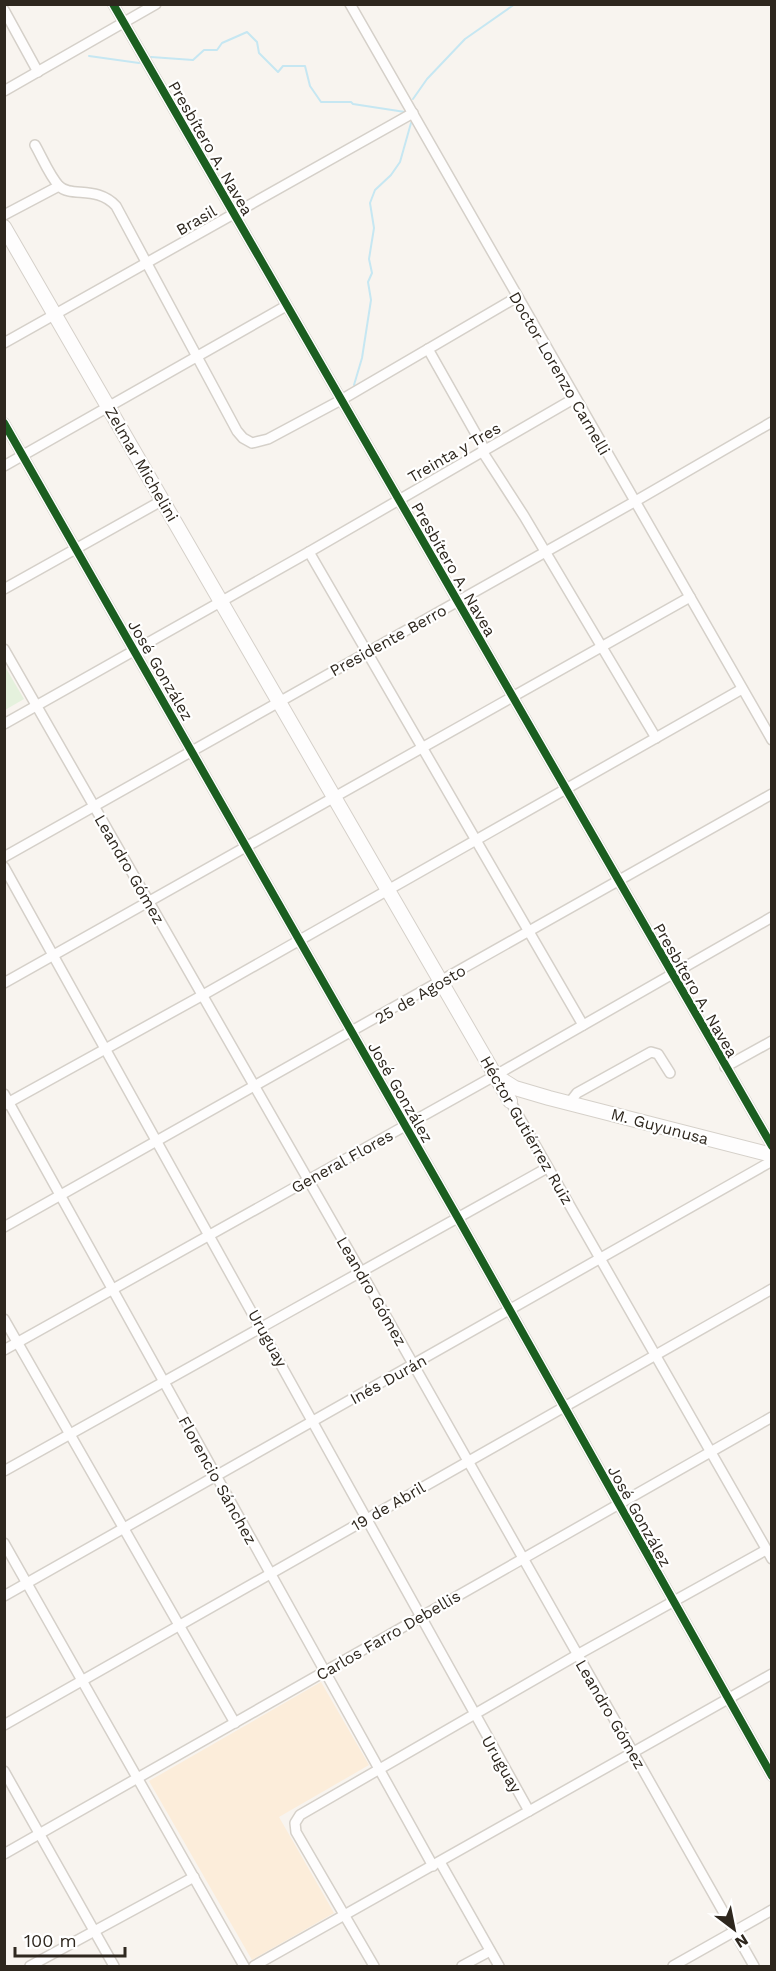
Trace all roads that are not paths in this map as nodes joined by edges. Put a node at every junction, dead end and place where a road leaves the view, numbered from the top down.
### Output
1 (113, 4) edge
2 (156, 4) edge
3 (350, 4) edge
4 (4, 10) edge
5 (124, 23) junction
6 (38, 72) junction
7 (4, 91) edge
8 (413, 113) junction
9 (35, 145) dead end
10 (59, 186) junction
11 (233, 214) junction
12 (4, 215) edge
13 (4, 227) edge
14 (146, 264) junction
15 (517, 297) junction
16 (286, 306) junction
17 (56, 315) junction
18 (4, 343) edge
19 (428, 349) junction
20 (196, 357) junction
21 (575, 398) junction
22 (341, 400) junction
23 (109, 407) junction
24 (771, 422) edge
25 (4, 423) edge
26 (484, 450) junction
27 (23, 456) junction
28 (4, 466) edge
29 (163, 500) junction
30 (399, 500) junction
31 (634, 502) junction
32 (76, 549) junction
33 (309, 552) junction
34 (545, 553) junction
35 (4, 589) edge
36 (690, 597) junction
37 (221, 602) junction
38 (457, 602) junction
39 (601, 646) junction
40 (4, 649) edge
41 (135, 651) junction
42 (367, 652) junction
43 (742, 689) junction
44 (512, 697) junction
45 (279, 702) junction
46 (37, 706) junction
47 (4, 724) edge
48 (656, 738) junction
49 (771, 740) edge
50 (423, 747) junction
51 (192, 752) junction
52 (565, 790) junction
53 (771, 794) edge
54 (334, 797) junction
55 (94, 806) junction
56 (476, 840) junction
57 (246, 847) junction
58 (4, 857) edge
59 (4, 867) edge
60 (618, 881) junction
61 (388, 890) junction
62 (149, 902) junction
63 (771, 917) edge
64 (529, 932) junction
65 (300, 941) junction
66 (54, 955) junction
67 (671, 974) junction
68 (441, 981) junction
69 (4, 983) edge
70 (203, 996) junction
71 (583, 1025) junction
72 (351, 1033) junction
73 (771, 1041) edge
74 (106, 1048) junction
75 (725, 1067) junction
76 (670, 1073) dead end
77 (496, 1075) junction
78 (254, 1086) junction
79 (524, 1090) junction
80 (549, 1098) junction
81 (6, 1100) edge
82 (510, 1101) junction
83 (570, 1102) junction
84 (405, 1125) junction
85 (157, 1140) junction
86 (771, 1146) edge
87 (771, 1155) edge
88 (771, 1161) edge
89 (547, 1168) junction
90 (308, 1180) junction
91 (60, 1195) junction
92 (458, 1218) junction
93 (4, 1227) edge
94 (210, 1235) junction
95 (601, 1258) junction
96 (361, 1272) junction
97 (771, 1289) edge
98 (112, 1290) junction
99 (509, 1310) junction
100 (4, 1319) edge
101 (262, 1328) junction
102 (18, 1342) junction
103 (4, 1350) edge
104 (656, 1354) junction
105 (414, 1365) junction
106 (164, 1382) junction
107 (563, 1407) junction
108 (771, 1417) edge
109 (313, 1421) junction
110 (71, 1434) junction
111 (710, 1452) junction
112 (468, 1461) junction
113 (4, 1471) edge
114 (216, 1476) junction
115 (617, 1503) junction
116 (367, 1518) junction
117 (125, 1528) junction
118 (4, 1543) edge
119 (766, 1550) junction
120 (522, 1558) junction
121 (771, 1559) edge
122 (270, 1574) junction
123 (28, 1583) junction
124 (4, 1596) edge
125 (673, 1602) junction
126 (420, 1616) junction
127 (180, 1626) junction
128 (577, 1655) junction
129 (324, 1671) junction
130 (771, 1674) edge
131 (83, 1681) junction
132 (728, 1699) junction
133 (474, 1714) junction
134 (235, 1723) junction
135 (4, 1725) edge
136 (632, 1752) junction
137 (379, 1769) junction
138 (4, 1771) edge
139 (771, 1776) edge
140 (138, 1778) junction
141 (529, 1811) junction
142 (39, 1834) junction
143 (4, 1854) edge
144 (436, 1864) junction
145 (194, 1877) junction
146 (771, 1910) edge
147 (345, 1916) junction
148 (94, 1931) junction
149 (734, 1932) junction
150 (490, 1951) junction
151 (30, 1966) edge
152 (114, 1966) edge
153 (244, 1966) edge
154 (254, 1966) edge
155 (374, 1966) edge
156 (462, 1966) edge
157 (499, 1966) edge
158 (673, 1966) edge
159 (754, 1966) edge

1 - 5 street, Presbítero A. Navea
2 - 5 street
3 - 8 street, Doctor Lorenzo Carnelli
4 - 6 street
5 - 6 street
5 - 11 street, Presbítero A. Navea
6 - 7 street
8 - 11 street, Brasil
8 - 15 street, Doctor Lorenzo Carnelli
9 - 10 street
10 - 12 street
10 - 14 street
11 - 14 street, Brasil
11 - 16 street, Presbítero A. Navea
13 - 17 highway, Zelmar Michelini
14 - 17 street, Brasil
14 - 20 street
15 - 19 street
15 - 21 street, Doctor Lorenzo Carnelli
16 - 20 street
16 - 22 street, Presbítero A. Navea
17 - 18 street, Brasil
17 - 23 highway, Zelmar Michelini
19 - 22 street
19 - 26 street
20 - 22 street
20 - 23 street
21 - 26 street, Treinta y Tres
21 - 31 street, Doctor Lorenzo Carnelli
22 - 30 street, Presbítero A. Navea
23 - 27 street
23 - 29 highway, Zelmar Michelini
24 - 31 street, Presidente Berro
25 - 27 street, José González
26 - 30 street, Treinta y Tres
26 - 34 street
27 - 28 street
27 - 32 street, José González
29 - 32 street
29 - 37 highway, Zelmar Michelini
30 - 33 street, Treinta y Tres
30 - 38 street, Presbítero A. Navea
31 - 34 street, Presidente Berro
31 - 36 street, Doctor Lorenzo Carnelli
32 - 35 street
32 - 41 street, José González
33 - 37 street, Treinta y Tres
33 - 42 street
34 - 38 street, Presidente Berro
34 - 39 street
36 - 39 street
36 - 43 street, Doctor Lorenzo Carnelli
37 - 41 street, Treinta y Tres
37 - 45 highway, Zelmar Michelini
38 - 42 street, Presidente Berro
38 - 44 street, Presbítero A. Navea
39 - 44 street
39 - 48 street
40 - 46 street, Leandro Gómez
41 - 46 street, Treinta y Tres
41 - 51 street, José González
42 - 45 street, Presidente Berro
42 - 50 street
43 - 48 street
43 - 49 street, Doctor Lorenzo Carnelli
44 - 50 street
44 - 52 street, Presbítero A. Navea
45 - 51 street, Presidente Berro
45 - 54 highway, Héctor Gutiérrez Ruiz
46 - 47 street, Treinta y Tres
46 - 55 street, Leandro Gómez
48 - 52 street
50 - 54 street
50 - 56 street
51 - 55 street, Presidente Berro
51 - 57 street, José González
52 - 56 street
52 - 60 street, Presbítero A. Navea
53 - 60 street, 25 de Agosto
54 - 57 street
54 - 61 highway, Héctor Gutiérrez Ruiz
55 - 58 street, Presidente Berro
55 - 62 street, Leandro Gómez
56 - 61 street
56 - 64 street
57 - 62 street
57 - 65 street, José González
59 - 66 street, Uruguay
60 - 64 street, 25 de Agosto
60 - 67 street, Presbítero A. Navea
61 - 65 street
61 - 68 highway, Héctor Gutiérrez Ruiz
62 - 66 street
62 - 70 street, Leandro Gómez
63 - 67 street, General Flores
64 - 68 street, 25 de Agosto
64 - 71 street
65 - 70 street
65 - 72 street, José González
66 - 69 street
66 - 74 street, Uruguay
67 - 71 street, General Flores
67 - 75 street, Presbítero A. Navea
68 - 72 street, 25 de Agosto
68 - 77 highway, Héctor Gutiérrez Ruiz
70 - 74 street
70 - 78 street, Leandro Gómez
71 - 77 street, General Flores
72 - 78 street, 25 de Agosto
72 - 84 street, José González
73 - 75 street
74 - 81 street
74 - 85 street, Uruguay
75 - 86 street, Presbítero A. Navea
76 - 83 street
77 - 79 highway, M. Guyunusa
77 - 82 highway, Héctor Gutiérrez Ruiz
77 - 84 street, General Flores
78 - 85 street, 25 de Agosto
78 - 90 street, Leandro Gómez
79 - 80 highway, M. Guyunusa
79 - 82 highway
80 - 82 highway, M. Guyunusa
80 - 83 highway, M. Guyunusa
81 - 91 street, Florencio Sánchez
82 - 89 street, Héctor Gutiérrez Ruiz
83 - 87 highway, M. Guyunusa
84 - 90 street, General Flores
84 - 92 street, José González
85 - 91 street, 25 de Agosto
85 - 94 street, Uruguay
88 - 95 street, Inés Durán
89 - 92 street
89 - 95 street, Héctor Gutiérrez Ruiz
90 - 94 street, General Flores
90 - 96 street, Leandro Gómez
91 - 93 street, 25 de Agosto
91 - 98 street, Florencio Sánchez
92 - 96 street
92 - 99 street, José González
94 - 98 street, General Flores
94 - 101 street, Uruguay
95 - 99 street, Inés Durán
95 - 104 street, Héctor Gutiérrez Ruiz
96 - 101 street
96 - 105 street, Leandro Gómez
97 - 104 street, 19 de Abril
98 - 102 street, General Flores
98 - 106 street, Florencio Sánchez
99 - 105 street, Inés Durán
99 - 107 street, José González
100 - 102 street
101 - 106 street
101 - 109 street, Uruguay
102 - 103 street, General Flores
102 - 110 street
104 - 107 street, 19 de Abril
104 - 111 street, Héctor Gutiérrez Ruiz
105 - 109 street, Inés Durán
105 - 112 street, Leandro Gómez
106 - 110 street
106 - 114 street, Florencio Sánchez
107 - 112 street, 19 de Abril
107 - 115 street, José González
108 - 111 street, Carlos Farro Debellis
109 - 114 street, Inés Durán
109 - 116 street, Uruguay
110 - 113 street
110 - 117 street
111 - 115 street, Carlos Farro Debellis
111 - 119 street, Héctor Gutiérrez Ruiz
112 - 116 street, 19 de Abril
112 - 120 street, Leandro Gómez
114 - 117 street, Inés Durán
114 - 122 street, Florencio Sánchez
115 - 120 street, Carlos Farro Debellis
115 - 125 street, José González
116 - 122 street, 19 de Abril
116 - 126 street, Uruguay
117 - 123 street, Inés Durán
117 - 127 street
118 - 123 street
119 - 121 street, Héctor Gutiérrez Ruiz
119 - 125 street
120 - 126 street, Carlos Farro Debellis
120 - 128 street, Leandro Gómez
122 - 127 street, 19 de Abril
122 - 129 street, Florencio Sánchez
123 - 124 street, Inés Durán
123 - 131 street
125 - 128 street
125 - 132 street, José González
126 - 129 street, Carlos Farro Debellis
126 - 133 street, Uruguay
127 - 131 street, 19 de Abril
127 - 134 street
128 - 133 street
128 - 136 street, Leandro Gómez
129 - 134 street, Carlos Farro Debellis
129 - 137 street, Florencio Sánchez
130 - 132 street
131 - 135 street, 19 de Abril
131 - 140 street
132 - 136 street
132 - 139 street, José González
133 - 137 street
133 - 141 street, Uruguay
134 - 140 street, Carlos Farro Debellis
136 - 141 street
136 - 149 street, Leandro Gómez
137 - 144 street, Florencio Sánchez
137 - 147 street
138 - 142 street
140 - 142 street, Carlos Farro Debellis
140 - 145 street
141 - 144 street
142 - 143 street, Carlos Farro Debellis
142 - 148 street
144 - 147 street
144 - 150 street, Florencio Sánchez
145 - 148 street
145 - 153 street
146 - 149 street
147 - 154 street
147 - 155 street
148 - 151 street
148 - 152 street
149 - 158 street
149 - 159 street, Leandro Gómez
150 - 156 street
150 - 157 street, Florencio Sánchez

